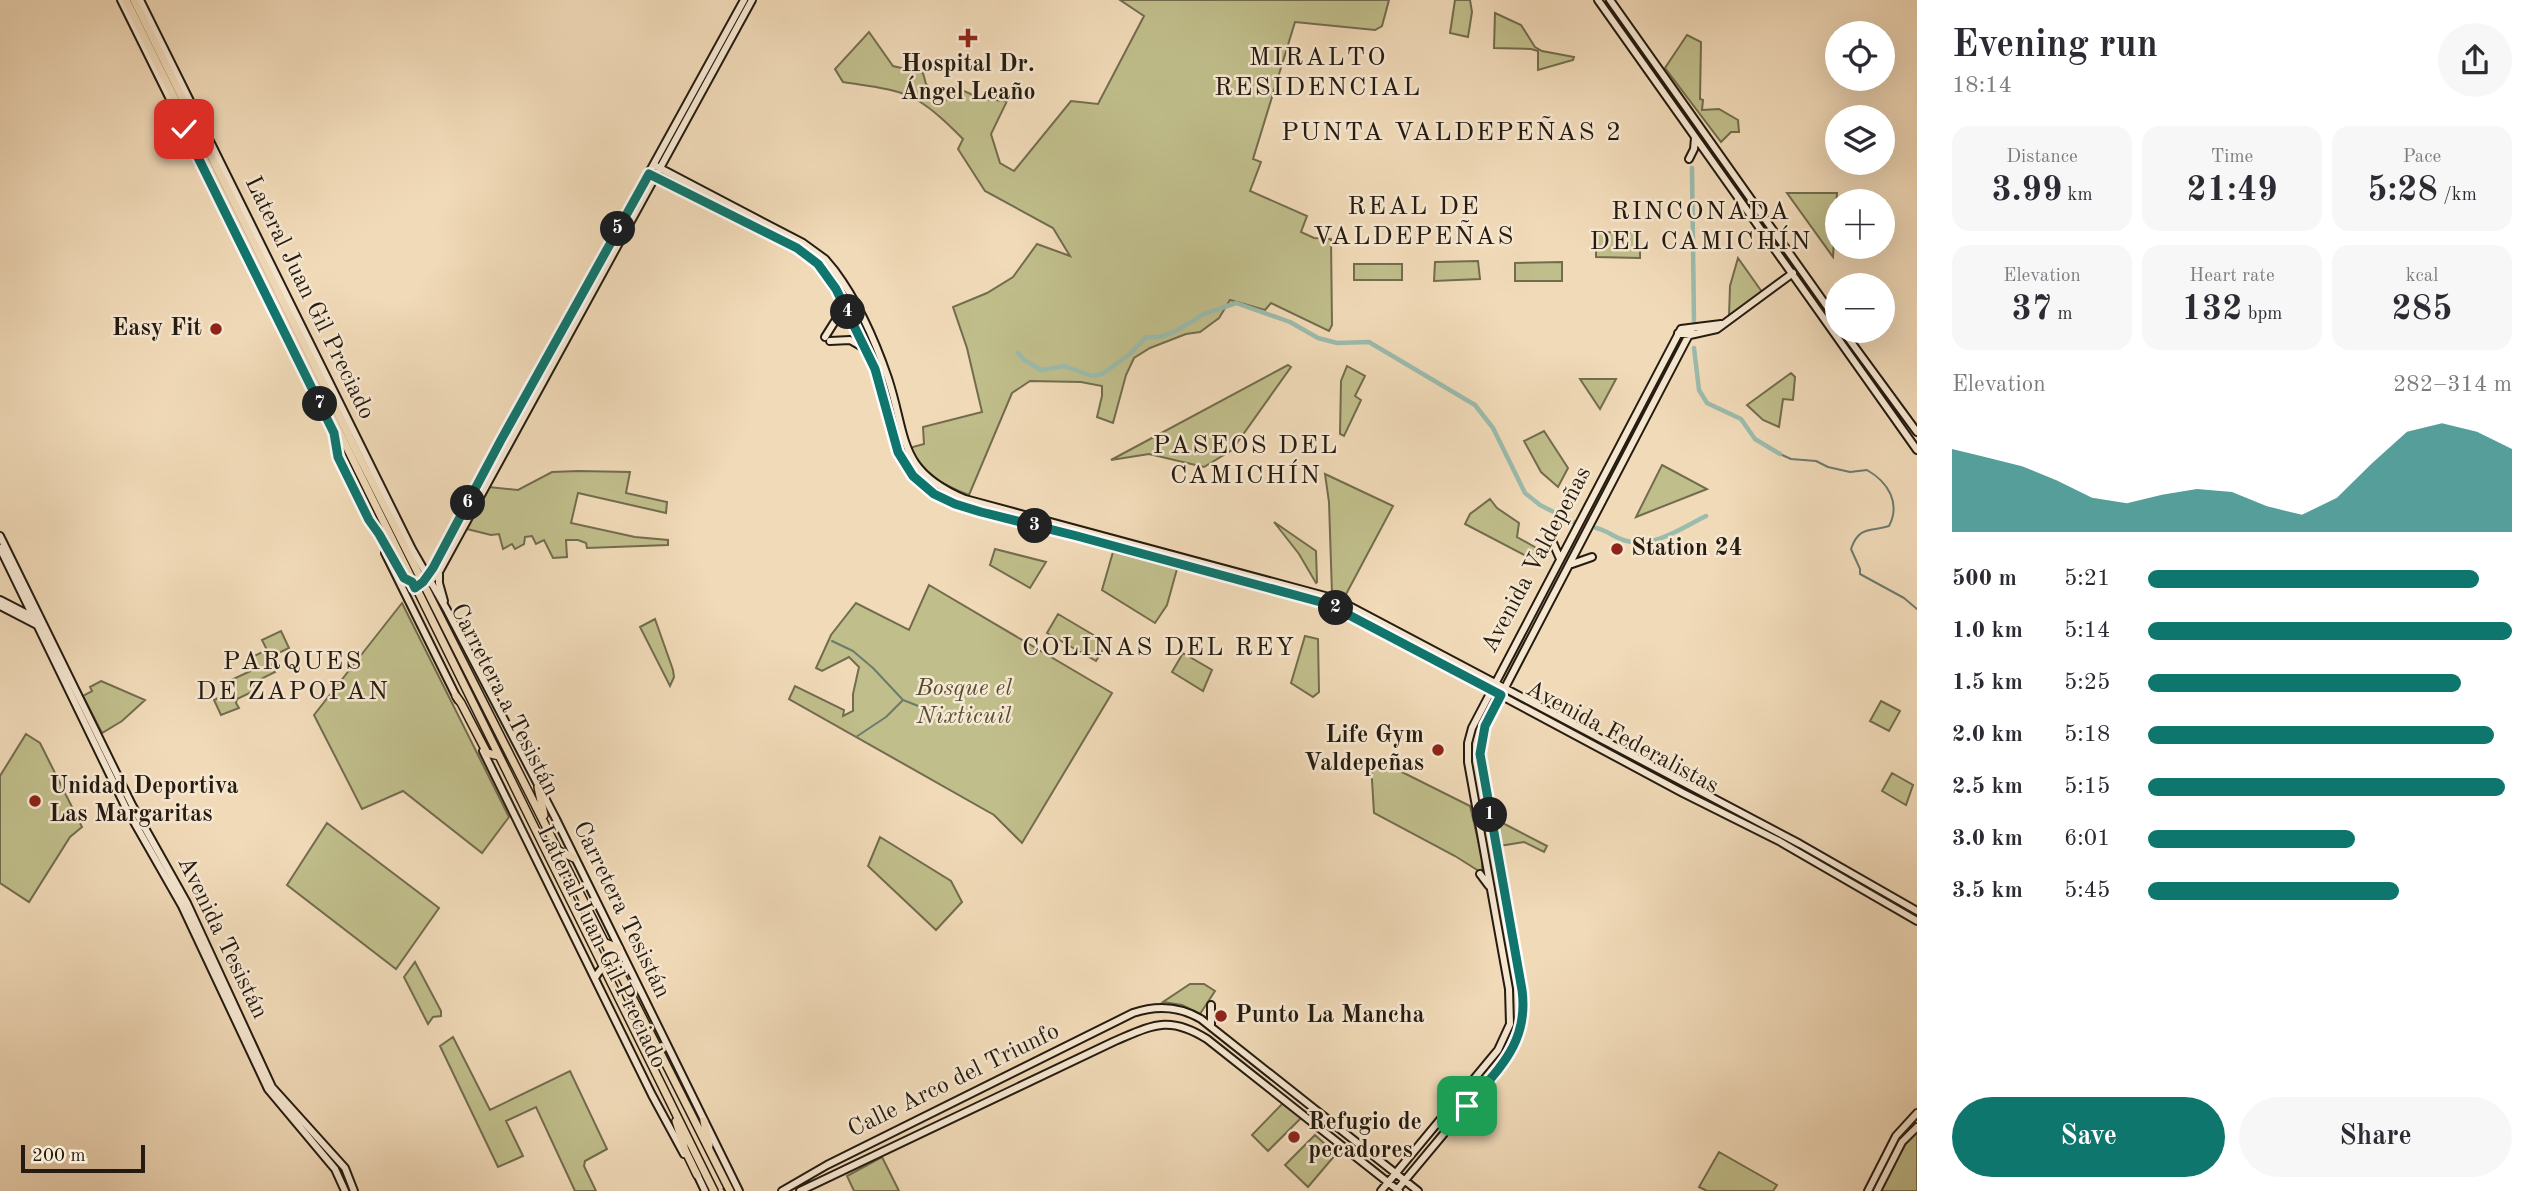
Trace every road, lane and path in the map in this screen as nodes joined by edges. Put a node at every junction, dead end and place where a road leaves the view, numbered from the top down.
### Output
1 (123, 0) edge
2 (134, 0) edge
3 (140, 0) edge
4 (744, 0) edge
5 (752, 0) edge
6 (1598, 0) edge
7 (1610, 0) edge
8 (1631, 30) junction
9 (1623, 35) junction
10 (1692, 114) junction
11 (1684, 120) junction
12 (205, 133) junction
13 (1695, 136) junction
14 (205, 144) junction
15 (1689, 159) dead end
16 (218, 166) junction
17 (656, 167) junction
18 (652, 175) junction
19 (1801, 268) junction
20 (1792, 274) junction
21 (841, 298) junction
22 (1825, 303) edge
23 (1691, 332) junction
24 (1853, 343) edge
25 (1840, 344) joint
26 (296, 350) junction
27 (868, 352) junction
28 (1649, 388) junction
29 (1660, 394) junction
30 (1917, 432) edge
31 (1620, 443) junction
32 (1631, 449) junction
33 (1917, 450) edge
34 (1590, 504) junction
35 (1600, 509) junction
36 (369, 520) junction
37 (458, 528) junction
38 (0, 536) edge
39 (1549, 536) dead end
40 (0, 548) edge
41 (1592, 557) dead end
42 (1560, 559) junction
43 (1571, 565) junction
44 (440, 570) junction
45 (426, 582) junction
46 (415, 587) junction
47 (406, 595) junction
48 (0, 600) edge
49 (0, 606) edge
50 (446, 608) junction
51 (33, 618) junction
52 (40, 624) junction
53 (1494, 682) junction
54 (1505, 688) junction
55 (1490, 690) junction
56 (1501, 695) junction
57 (456, 696) junction
58 (1467, 753) junction
59 (1480, 754) junction
60 (499, 756) junction
61 (1687, 786) junction
62 (538, 788) junction
63 (1683, 793) junction
64 (547, 829) junction
65 (558, 850) junction
66 (574, 858) junction
67 (1480, 874) dead end
68 (1491, 889) junction
69 (1917, 911) edge
70 (1917, 921) edge
71 (603, 942) junction
72 (619, 948) junction
73 (613, 963) junction
74 (602, 966) junction
75 (628, 969) junction
76 (595, 978) junction
77 (1522, 992) junction
78 (1510, 994) junction
79 (1211, 1005) dead end
80 (1212, 1028) junction
81 (1086, 1037) junction
82 (1093, 1051) junction
83 (673, 1107) junction
84 (1917, 1113) edge
85 (704, 1121) junction
86 (1917, 1127) edge
87 (716, 1166) junction
88 (1396, 1174) junction
89 (697, 1175) junction
90 (1405, 1181) junction
91 (1388, 1182) junction
92 (345, 1191) edge
93 (354, 1191) edge
94 (705, 1191) edge
95 (714, 1191) edge
96 (730, 1191) edge
97 (739, 1191) edge
98 (782, 1191) edge
99 (800, 1191) edge
100 (1381, 1191) edge
101 (1398, 1191) edge
102 (1418, 1191) edge
103 (1868, 1191) edge
104 (1877, 1191) edge

1 - 26 main road, Carretera a Tesistán
2 - 14 main road, Carretera a Tesistán
3 - 12 street, Lateral Juan Gil Preciado
4 - 17 street
5 - 17 street
6 - 9 street
7 - 8 street
8 - 9 street
8 - 10 street
9 - 11 street
10 - 11 street
10 - 19 street
11 - 13 street
12 - 14 main road
12 - 16 street, Lateral Juan Gil Preciado
13 - 15 street
13 - 20 street
14 - 16 main road, Carretera a Tesistán
16 - 45 main road, Carretera a Tesistán
17 - 18 street
17 - 53 street, Avenida Federalistas
18 - 21 street, Avenida Federalistas
18 - 37 street
19 - 20 street
19 - 22 street
20 - 23 street
20 - 25 street
21 - 27 street, Avenida Federalistas
21 - 27 street
23 - 28 street, Avenida Valdepeñas
23 - 29 street, Avenida Valdepeñas
24 - 30 street
25 - 33 street
26 - 36 street, Lateral Juan Gil Preciado
26 - 46 main road, Carretera a Tesistán
27 - 55 street, Avenida Federalistas
28 - 29 street
28 - 31 street, Avenida Valdepeñas
29 - 32 street, Avenida Valdepeñas
31 - 32 street
31 - 34 street, Avenida Valdepeñas
32 - 35 street, Avenida Valdepeñas
34 - 35 street
34 - 42 street, Avenida Valdepeñas
35 - 43 street, Avenida Valdepeñas
36 - 46 main road
36 - 47 street, Lateral Juan Gil Preciado
37 - 44 street
37 - 45 street
38 - 52 street, Avenida Tesistán
39 - 42 street
40 - 51 street, Avenida Tesistán
41 - 43 street
42 - 53 street, Avenida Valdepeñas
43 - 54 street, Avenida Valdepeñas
44 - 45 street
44 - 50 street
45 - 46 street
45 - 50 street
45 - 64 main road, Carretera a Tesistán
46 - 47 street
46 - 60 main road, Carretera a Tesistán
47 - 57 street, Lateral Juan Gil Preciado
48 - 51 street
49 - 52 street
50 - 62 street, Carretera Tesistán
51 - 52 street, Avenida Tesistán
52 - 92 street, Avenida Tesistán
52 - 93 street, Avenida Tesistán
53 - 54 street, Avenida Federalistas
53 - 55 street, Avenida Valdepeñas
54 - 56 street, Avenida Valdepeñas
54 - 61 street, Avenida Federalistas
55 - 56 street, Avenida Federalistas
55 - 58 street, Avenida Valdepeñas
56 - 59 street, Avenida Valdepeñas
56 - 63 street, Avenida Federalistas
57 - 60 main road
57 - 76 street, Lateral Juan Gil Preciado
58 - 59 street
58 - 68 street, Avenida Valdepeñas
59 - 77 street, Avenida Valdepeñas
60 - 74 main road, Carretera a Tesistán
61 - 63 street
61 - 69 street, Avenida Federalistas
62 - 64 main road
62 - 66 street, Carretera Tesistán
63 - 70 street, Avenida Federalistas
64 - 65 main road, Carretera a Tesistán
65 - 66 main road
65 - 71 main road, Carretera a Tesistán
66 - 72 street, Carretera Tesistán
67 - 68 street
68 - 78 street, Avenida Valdepeñas
71 - 72 main road
71 - 73 main road, Carretera a Tesistán
72 - 75 street, Carretera Tesistán
73 - 74 street
73 - 75 street
73 - 87 main road, Carretera a Tesistán
74 - 76 street
74 - 83 main road, Carretera a Tesistán
75 - 85 street, Carretera Tesistán
76 - 89 street, Lateral Juan Gil Preciado
77 - 78 street
77 - 90 street, Avenida Valdepeñas
78 - 88 street, Avenida Valdepeñas
79 - 80 street
80 - 81 street, Calle Arco del Triunfo
80 - 88 street
81 - 82 street
81 - 98 street, Calle Arco del Triunfo
82 - 91 street, Calle Arco del Triunfo
82 - 99 street, Calle Arco del Triunfo
83 - 89 main road
83 - 95 main road, Carretera a Tesistán
84 - 103 street
85 - 87 main road
85 - 97 street, Carretera Tesistán
86 - 104 street
87 - 96 main road, Carretera a Tesistán
88 - 90 street
88 - 91 street, Avenida Valdepeñas
89 - 94 street, Lateral Juan Gil Preciado
90 - 101 street, Avenida Valdepeñas
90 - 102 street
91 - 100 street, Avenida Valdepeñas
91 - 101 street

